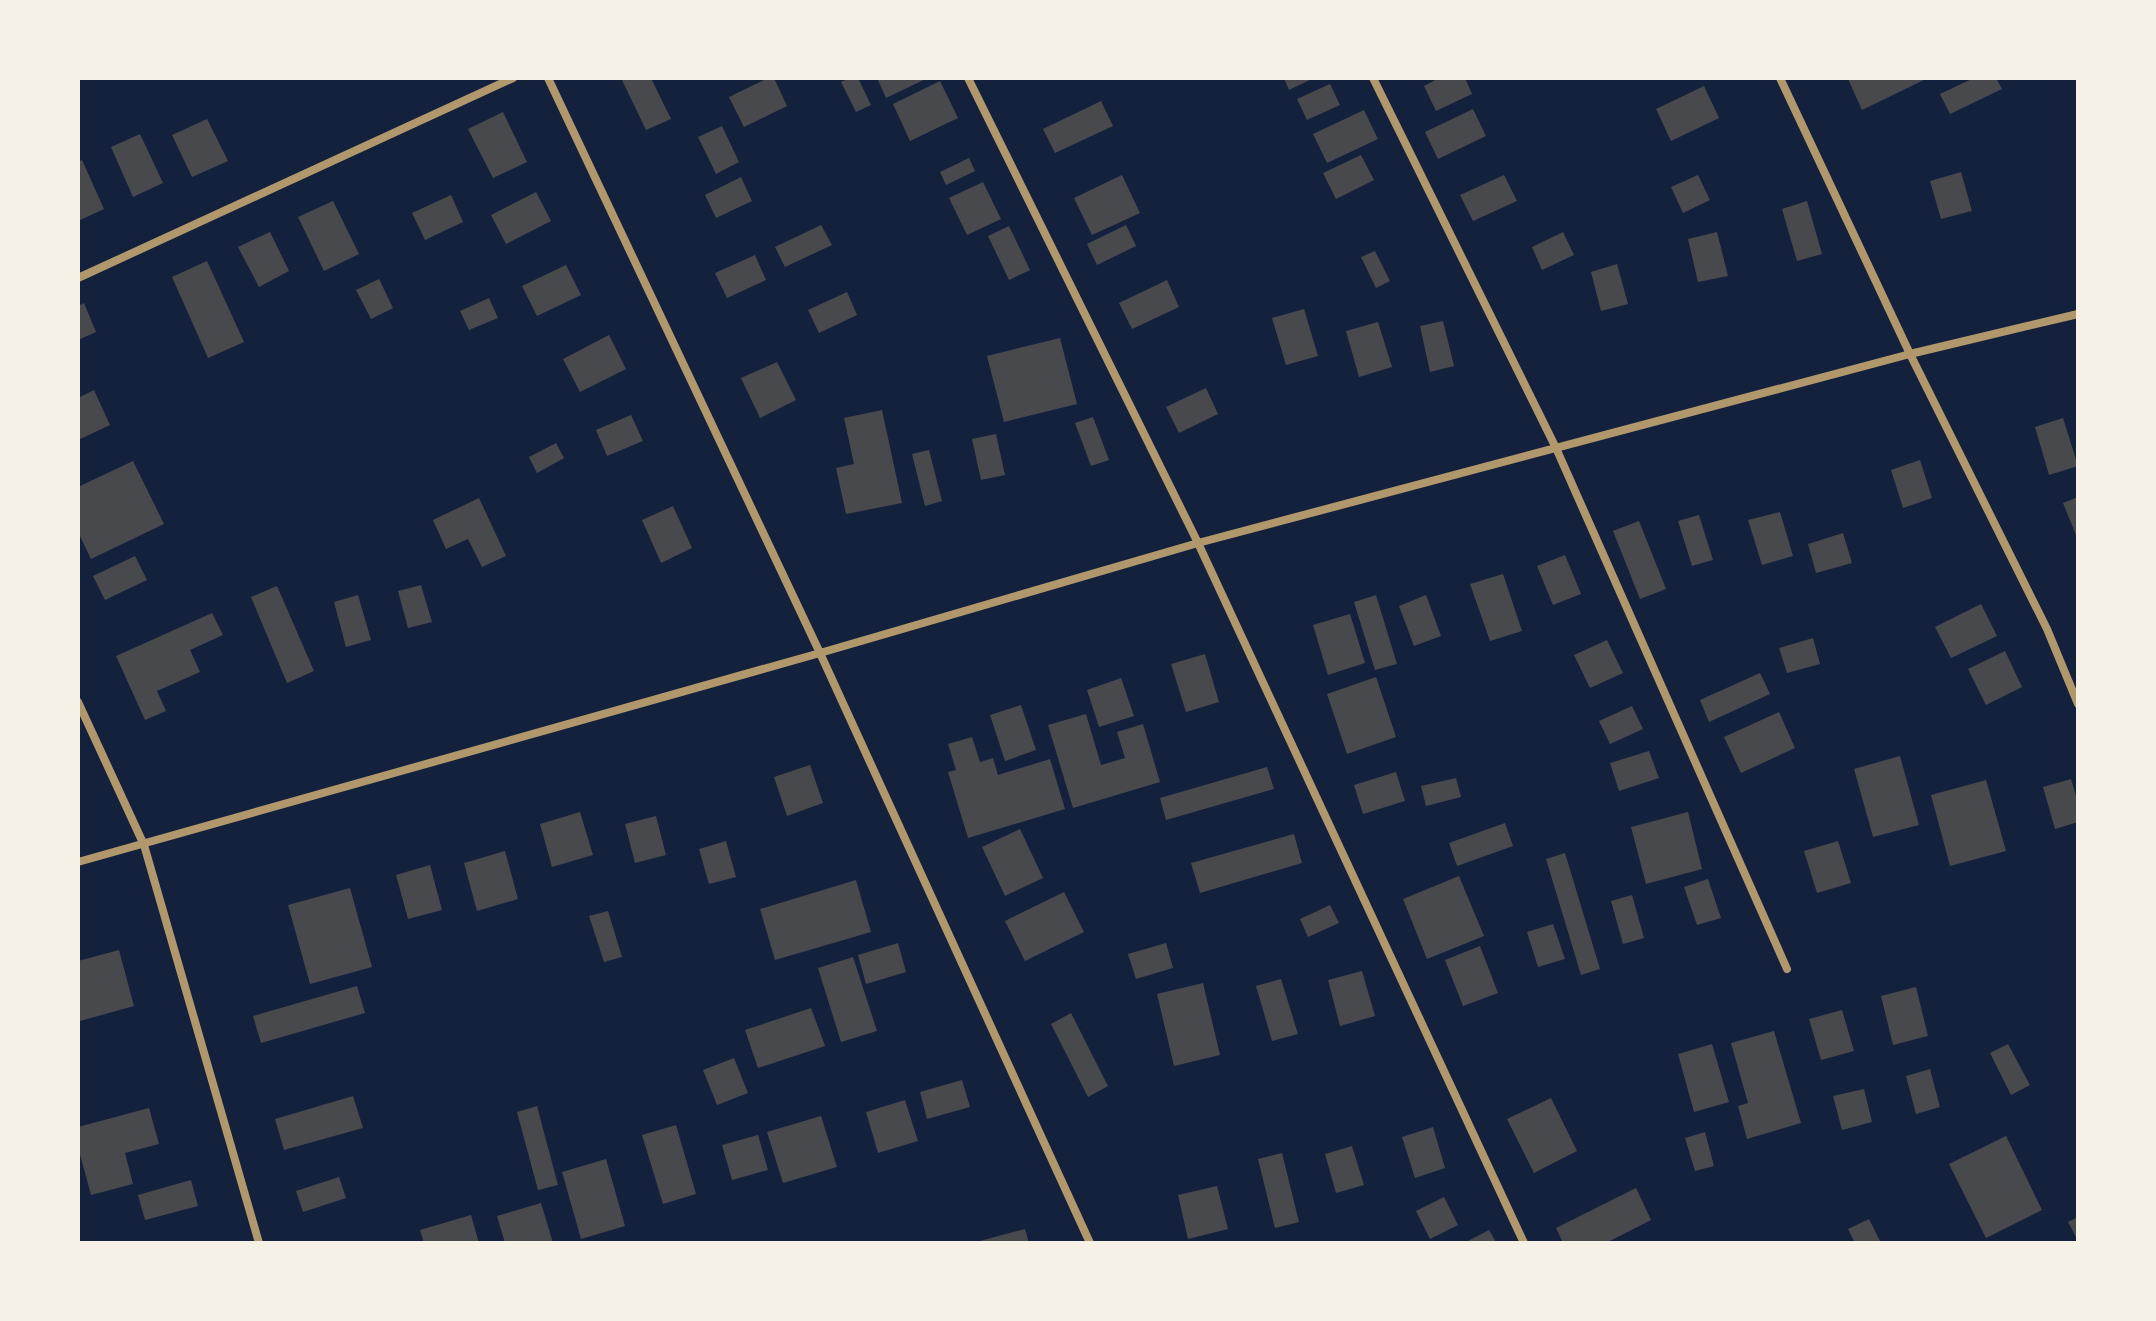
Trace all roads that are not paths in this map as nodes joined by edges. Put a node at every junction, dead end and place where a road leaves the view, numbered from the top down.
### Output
1 (513, 78) edge
2 (548, 78) edge
3 (968, 78) edge
4 (1373, 78) edge
5 (1780, 78) edge
6 (78, 278) edge
7 (2078, 314) edge
8 (1910, 354) junction
9 (1556, 448) junction
10 (1198, 543) junction
11 (820, 653) junction
12 (78, 702) edge
13 (2078, 704) edge
14 (144, 845) junction
15 (78, 862) edge
16 (1787, 969) dead end
17 (259, 1243) edge
18 (1090, 1243) edge
19 (1524, 1243) edge

1 - 6 street
2 - 11 street
3 - 10 street
4 - 9 street
5 - 8 street
7 - 8 street
8 - 9 street
8 - 13 street
9 - 10 street
9 - 16 street
10 - 11 street
10 - 19 street
11 - 14 street
11 - 18 street
12 - 14 street
14 - 15 street
14 - 17 street

